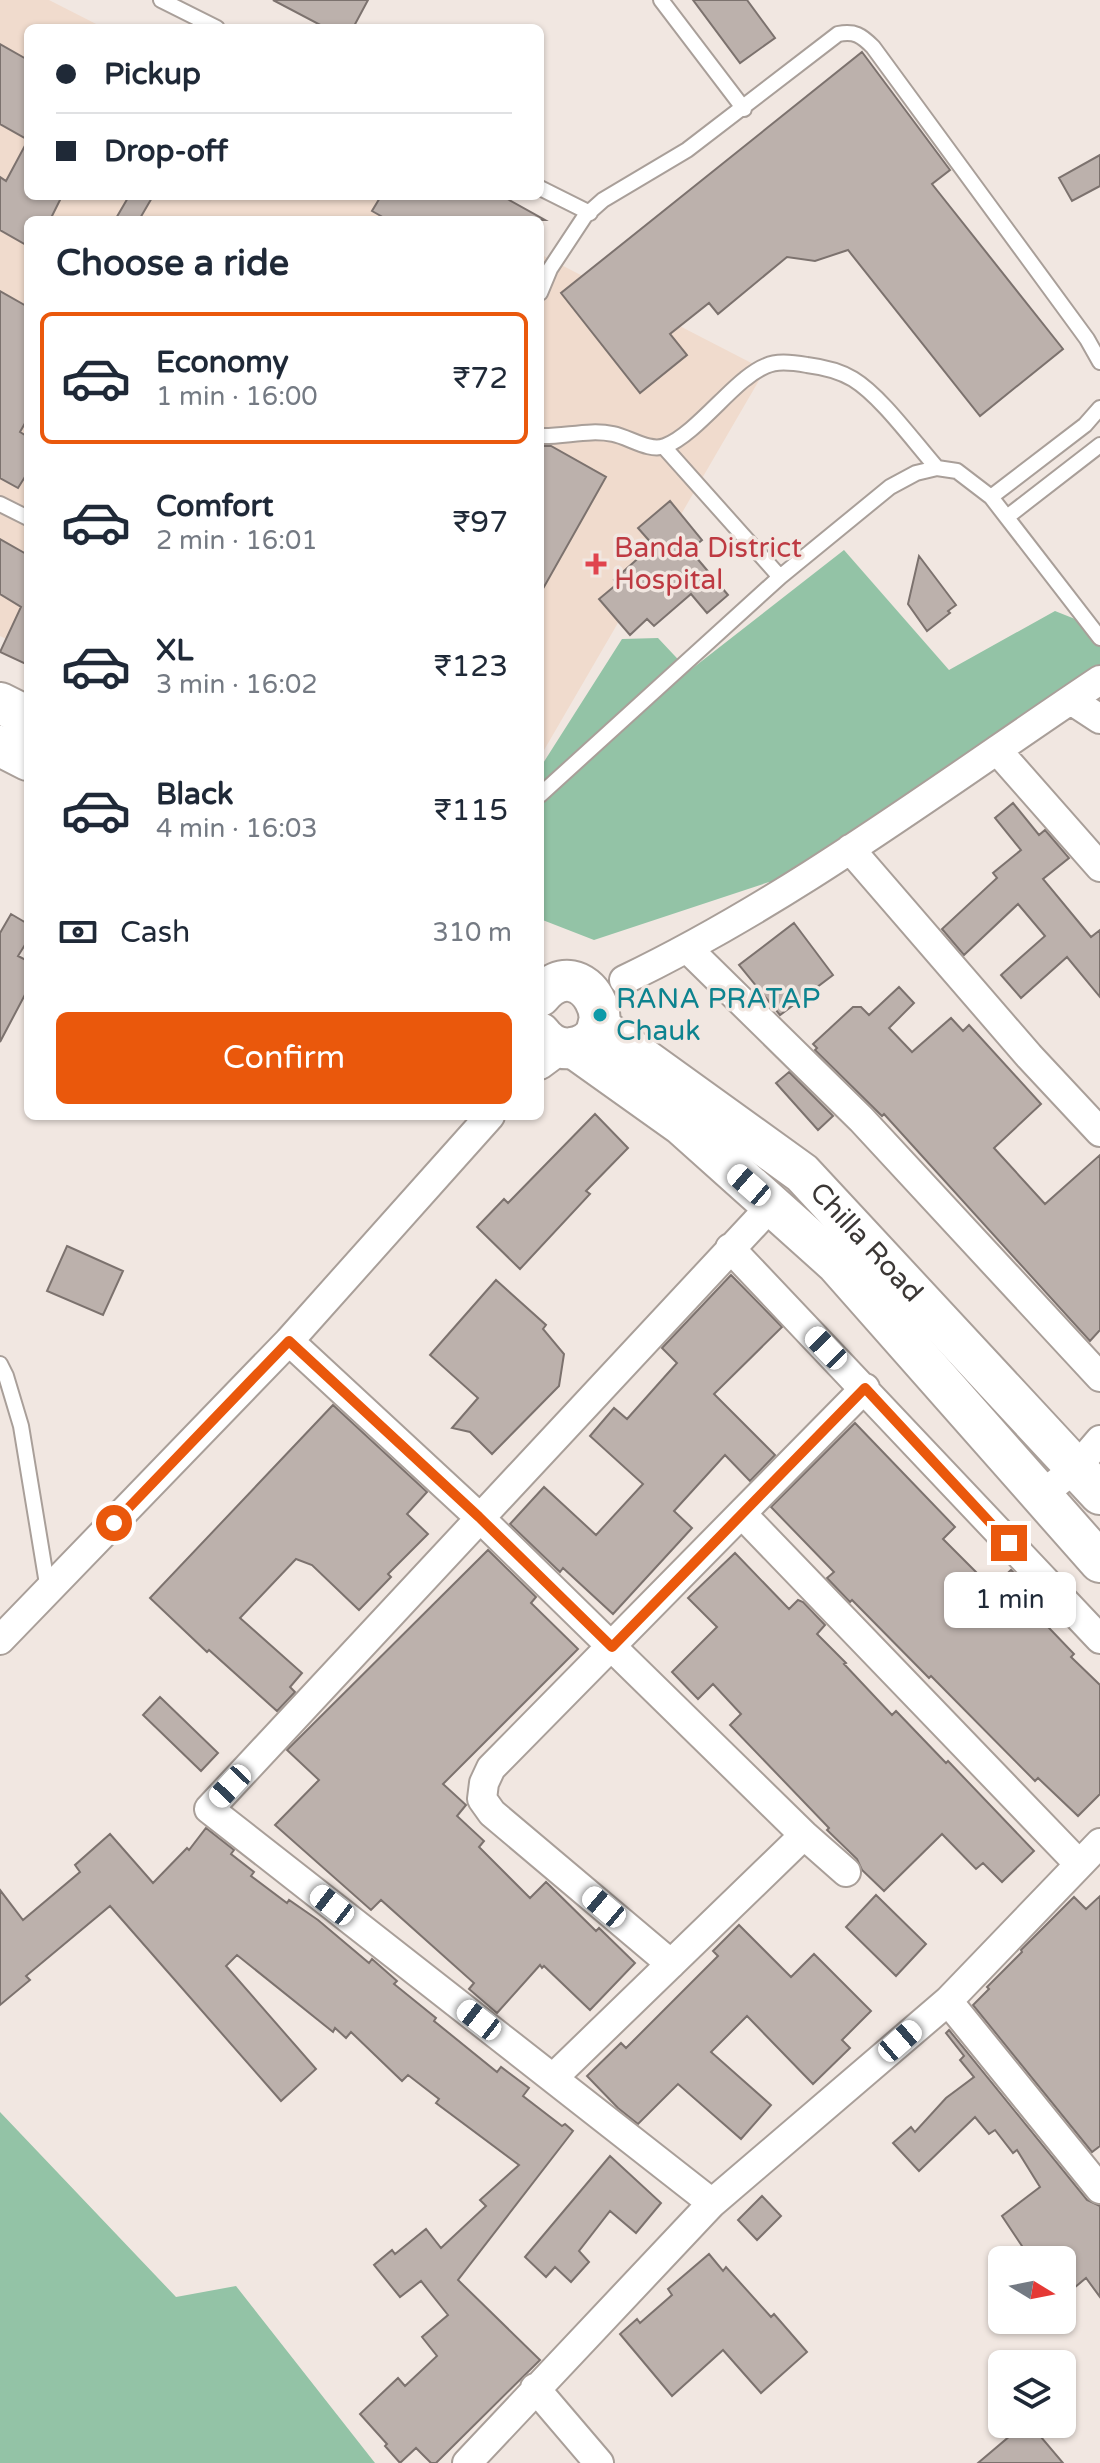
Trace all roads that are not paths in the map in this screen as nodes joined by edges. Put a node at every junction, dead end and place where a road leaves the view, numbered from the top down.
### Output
1 (161, 0) edge
2 (661, 0) edge
3 (209, 24) edge
4 (744, 109) junction
5 (544, 190) edge
6 (590, 213) junction
7 (544, 283) edge
8 (1100, 362) edge
9 (1100, 408) edge
10 (544, 436) edge
11 (1100, 445) edge
12 (664, 447) junction
13 (937, 468) junction
14 (991, 497) junction
15 (0, 504) edge
16 (24, 516) edge
17 (1007, 517) junction
18 (780, 577) junction
19 (1100, 638) edge
20 (1100, 680) edge
21 (1071, 700) junction
22 (0, 703) edge
23 (24, 715) edge
24 (1100, 719) edge
25 (0, 746) edge
26 (997, 750) junction
27 (24, 758) edge
28 (544, 791) edge
29 (850, 849) junction
30 (1100, 867) edge
31 (688, 949) junction
32 (544, 990) edge
33 (578, 1025) edge
34 (486, 1120) edge
35 (1100, 1132) edge
36 (772, 1205) junction
37 (730, 1248) junction
38 (289, 1341) junction
39 (0, 1364) edge
40 (1100, 1377) edge
41 (865, 1388) junction
42 (1092, 1467) edge
43 (1041, 1495) junction
44 (742, 1514) junction
45 (479, 1517) junction
46 (1100, 1562) edge
47 (48, 1591) junction
48 (1100, 1639) edge
49 (0, 1640) edge
50 (612, 1647) junction
51 (804, 1835) junction
52 (1100, 1843) edge
53 (1079, 1864) junction
54 (846, 1872) dead end
55 (671, 1964) junction
56 (948, 2001) junction
57 (553, 2078) junction
58 (1100, 2189) edge
59 (712, 2203) junction
60 (535, 2388) junction
61 (467, 2463) edge
62 (599, 2463) edge

1 - 3 lane
2 - 4 lane
4 - 6 lane
4 - 8 lane
5 - 6 lane
6 - 7 lane
9 - 14 lane
10 - 12 lane
11 - 17 lane
12 - 13 lane
12 - 18 lane
13 - 14 lane
13 - 18 lane
14 - 17 lane
15 - 16 lane
17 - 19 lane
18 - 28 lane
20 - 21 street
21 - 24 street
21 - 26 street
22 - 23 main road
25 - 27 main road
26 - 29 street
26 - 30 street
29 - 31 street
29 - 35 street
31 - 33 street
31 - 40 street
32 - 33 main road
33 - 36 main road
33 - 42 main road, Chilla Road
34 - 38 street
36 - 37 street
36 - 43 main road
37 - 41 street
37 - 45 street
38 - 45 street
38 - 47 street
39 - 47 lane
41 - 44 street
41 - 48 street
42 - 43 street
43 - 46 main road
44 - 50 street
44 - 53 street
45 - 50 street
45 - 57 street
47 - 49 street
50 - 51 street
50 - 55 street
51 - 54 street
51 - 55 street
52 - 53 street
53 - 56 street
55 - 57 street
56 - 58 street
56 - 59 street
57 - 59 street
59 - 60 street
60 - 61 street
60 - 62 street

